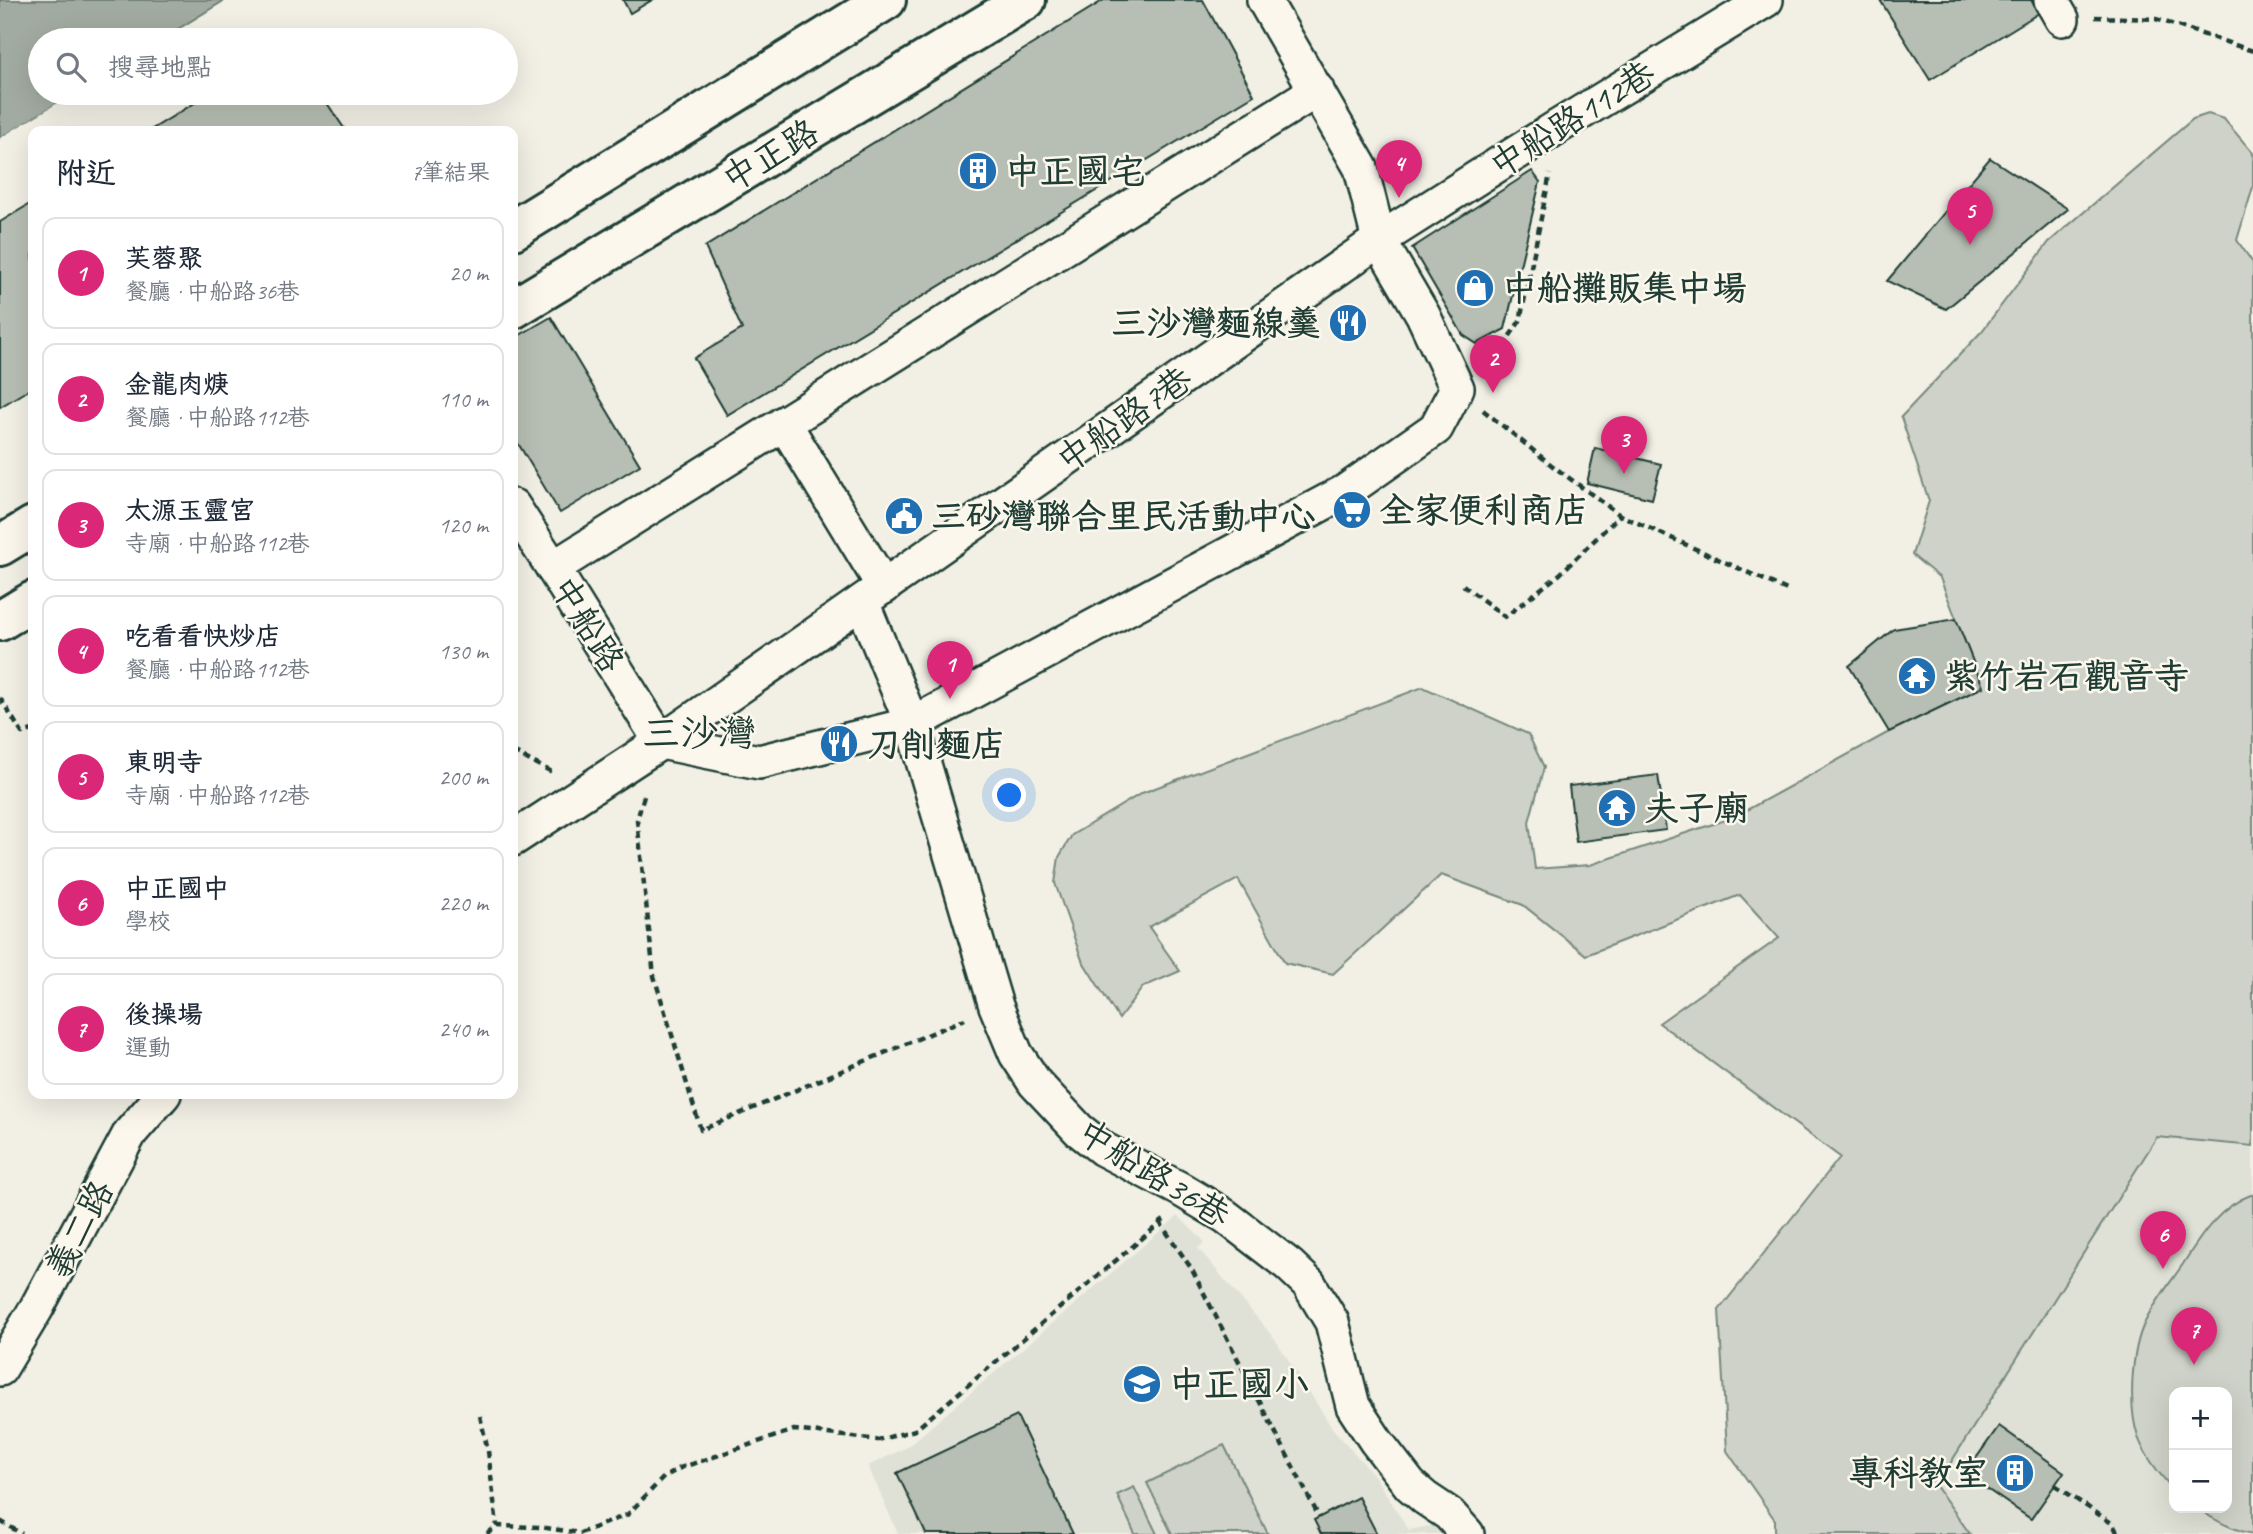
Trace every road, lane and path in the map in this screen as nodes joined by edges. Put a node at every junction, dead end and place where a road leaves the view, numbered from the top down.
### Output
1 (886, 0) edge
2 (1027, 0) edge
3 (1264, 0) edge
4 (1766, 0) edge
5 (2057, 9) edge
6 (2253, 51) edge
7 (1317, 90) junction
8 (1559, 127) junction
9 (518, 227) edge
10 (1379, 240) junction
11 (518, 306) edge
12 (1457, 388) junction
13 (785, 423) junction
14 (518, 514) edge
15 (1620, 515) junction
16 (28, 529) edge
17 (0, 547) edge
18 (553, 568) junction
19 (1463, 585) dead end
20 (1787, 590) dead end
21 (873, 595) junction
22 (28, 604) edge
23 (0, 621) edge
24 (0, 698) edge
25 (912, 724) junction
26 (28, 731) edge
27 (661, 742) junction
28 (518, 836) edge
29 (996, 1006) junction
30 (160, 1099) edge
31 (1168, 1217) dead end
32 (1160, 1223) junction
33 (0, 1368) edge
34 (480, 1416) dead end
35 (2055, 1485) dead end
36 (1319, 1517) dead end
37 (0, 1521) edge
38 (497, 1526) junction
39 (22, 1534) edge
40 (487, 1534) edge
41 (1467, 1534) edge
42 (2118, 1534) edge

1 - 9 main road, 中正路
2 - 11 main road, 中正路
3 - 7 street
4 - 8 street, 中船路112巷
5 - 6 path
7 - 10 street
7 - 13 street
8 - 10 street, 中船路112巷
8 - 12 path
10 - 12 street
10 - 21 street, 中船路7巷
12 - 15 path
12 - 25 street
13 - 18 street
13 - 21 street, 中船路36巷
14 - 18 street, 中船路
15 - 19 path
15 - 20 path
16 - 17 main road
18 - 27 street, 中船路
21 - 25 street, 中船路36巷
21 - 27 street, 中船路7巷
22 - 23 main road
24 - 26 path
25 - 27 street
25 - 29 street, 中船路36巷
27 - 28 street
27 - 29 path
29 - 41 street, 中船路36巷
30 - 33 street, 義二路
31 - 32 path
32 - 36 path
32 - 38 path
34 - 38 path
35 - 42 path
37 - 39 path
38 - 40 path

